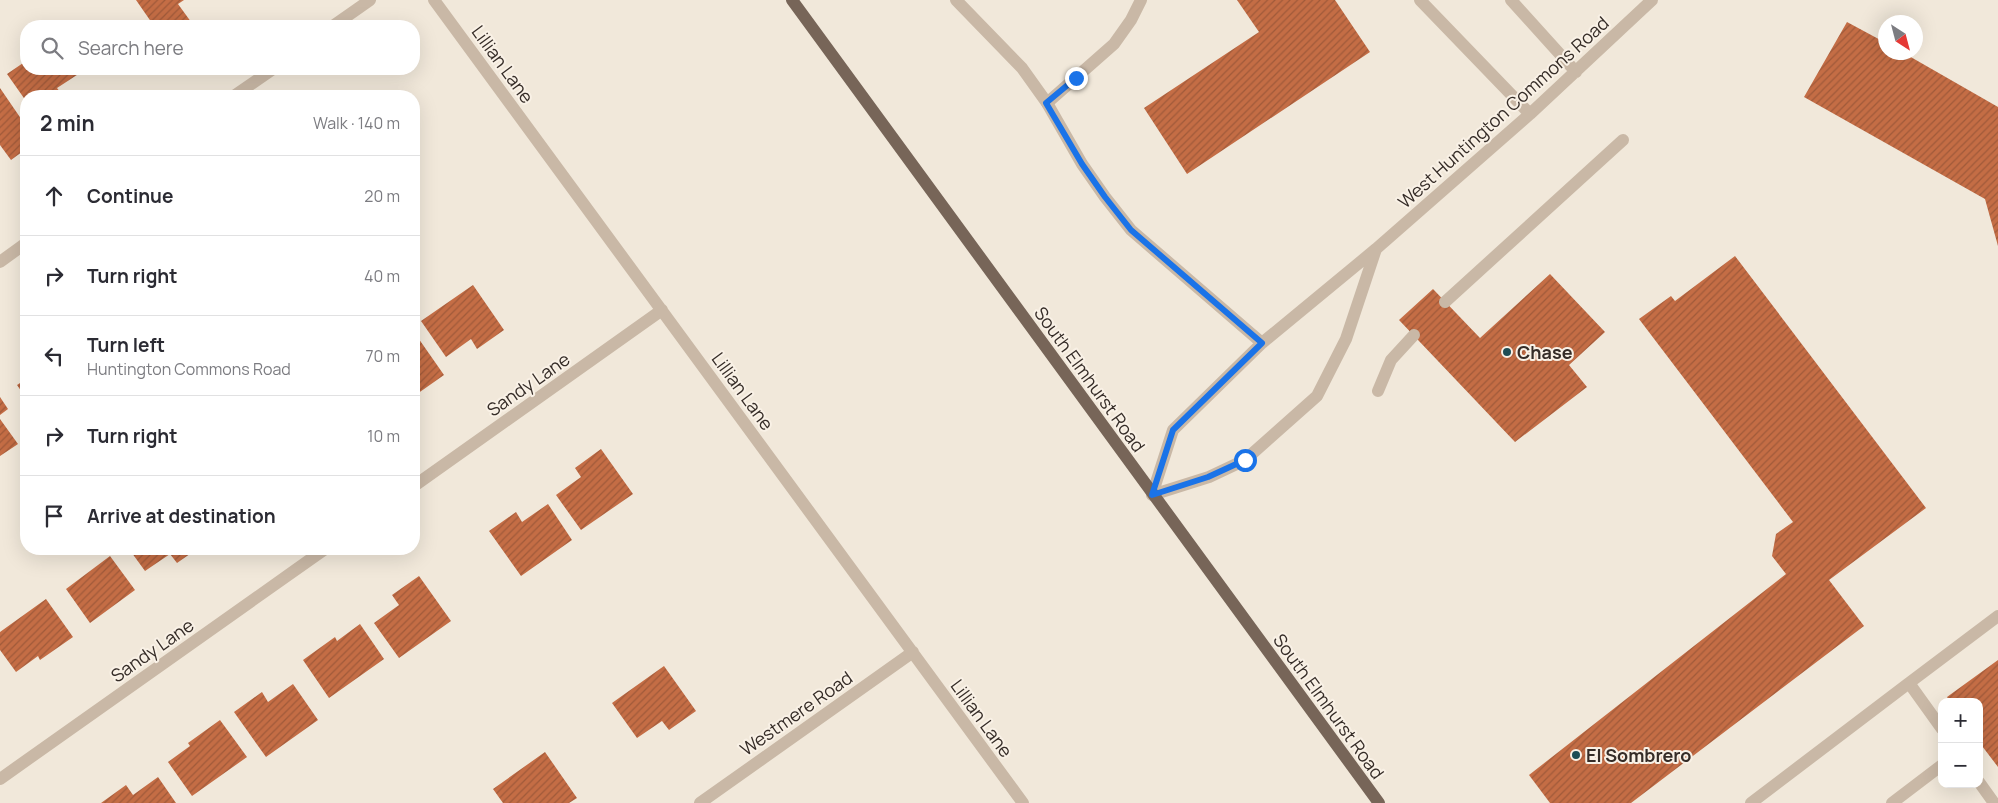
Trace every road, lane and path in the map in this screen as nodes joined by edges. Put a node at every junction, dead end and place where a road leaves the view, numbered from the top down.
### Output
1 (370, 0) edge
2 (434, 0) edge
3 (792, 0) edge
4 (956, 0) edge
5 (1141, 0) edge
6 (1420, 0) edge
7 (1511, 0) edge
8 (1652, 0) edge
9 (342, 20) edge
10 (1576, 72) junction
11 (264, 75) edge
12 (243, 90) edge
13 (1046, 103) junction
14 (1530, 114) junction
15 (1623, 140) dead end
16 (20, 247) edge
17 (1376, 249) junction
18 (0, 262) edge
19 (1445, 302) dead end
20 (662, 310) junction
21 (1414, 336) dead end
22 (1262, 343) junction
23 (1378, 391) dead end
24 (420, 482) edge
25 (1152, 495) junction
26 (317, 555) edge
27 (1998, 616) edge
28 (913, 652) junction
29 (1908, 683) junction
30 (1938, 724) edge
31 (1938, 768) edge
32 (0, 779) edge
33 (1983, 788) edge
34 (1765, 799) edge
35 (700, 803) edge
36 (1023, 803) edge
37 (1378, 803) edge
38 (1751, 803) edge
39 (1892, 803) edge
40 (1994, 803) edge

1 - 9 street
2 - 20 street, Lillian Lane
3 - 25 main road, South Elmhurst Road
4 - 13 street
5 - 13 street
6 - 14 street
7 - 10 street
8 - 10 street, West Huntington Commons Road
10 - 14 street, West Huntington Commons Road
11 - 12 street
13 - 22 street
14 - 17 street, West Huntington Commons Road
15 - 19 street
16 - 18 street
17 - 22 street, West Huntington Commons Road
17 - 25 street
20 - 24 street, Sandy Lane
20 - 28 street, Lillian Lane
21 - 23 street
22 - 25 street, West Huntington Commons Road
25 - 37 main road, South Elmhurst Road
26 - 32 street, Sandy Lane
27 - 29 street
28 - 35 street, Westmere Road
28 - 36 street, Lillian Lane
29 - 30 street
29 - 34 street
31 - 39 street
33 - 40 street
34 - 38 street

